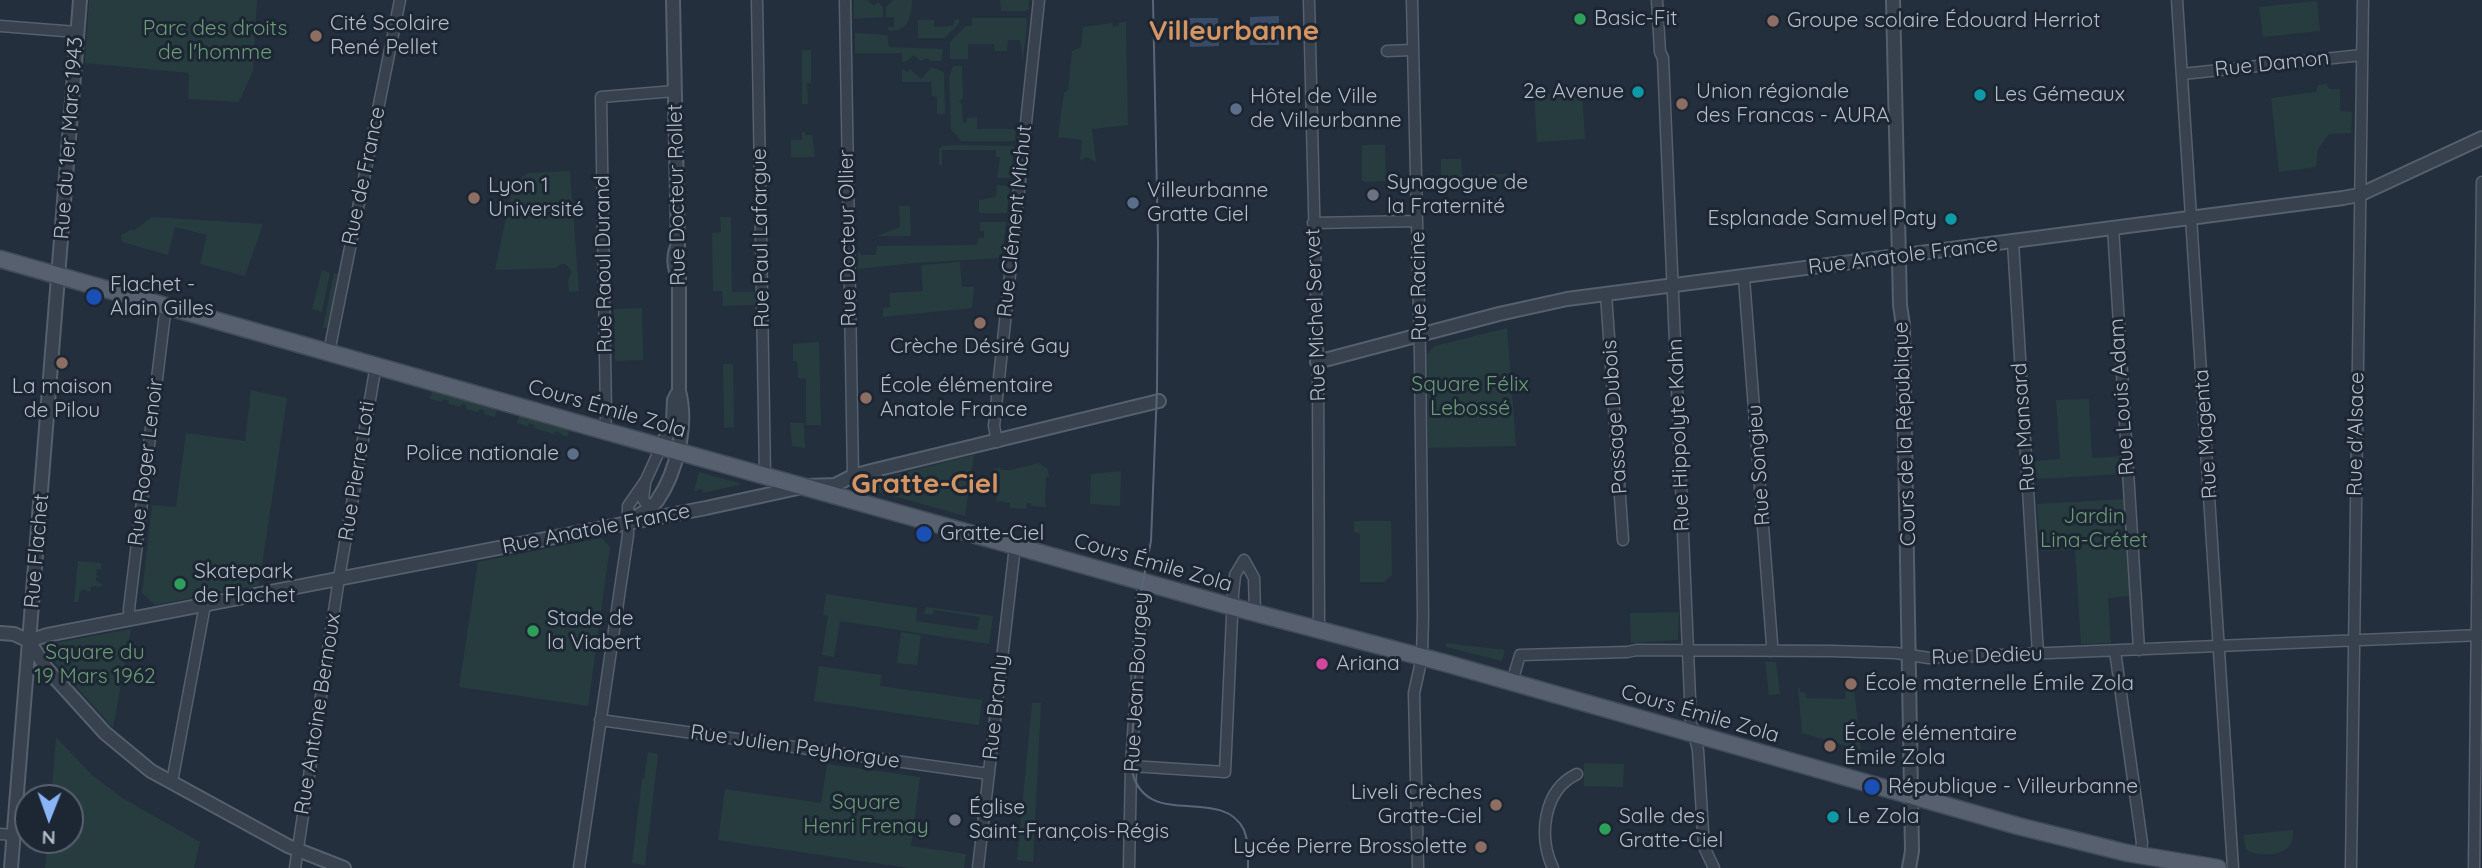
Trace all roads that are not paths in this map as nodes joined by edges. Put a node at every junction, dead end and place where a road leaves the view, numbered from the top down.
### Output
1 (80, 0) edge
2 (400, 0) edge
3 (673, 0) edge
4 (757, 0) edge
5 (845, 0) edge
6 (1039, 0) edge
7 (1309, 0) edge
8 (1412, 0) edge
9 (1657, 0) edge
10 (1893, 0) edge
11 (2177, 0) edge
12 (2363, 0) edge
13 (0, 26) edge
14 (77, 32) junction
15 (1412, 50) junction
16 (1388, 51) dead end
17 (2362, 55) junction
18 (2182, 74) junction
19 (675, 91) junction
20 (2482, 138) edge
21 (2482, 182) edge
22 (2359, 195) junction
23 (2191, 217) junction
24 (1417, 221) junction
25 (1313, 223) junction
26 (2113, 227) junction
27 (2013, 242) junction
28 (1899, 255) junction
29 (0, 259) edge
30 (59, 276) junction
31 (1744, 278) junction
32 (2481, 283) edge
33 (1673, 287) junction
34 (1606, 294) junction
35 (166, 306) junction
36 (1419, 337) junction
37 (329, 352) junction
38 (1317, 362) junction
39 (376, 365) junction
40 (679, 391) junction
41 (1159, 401) dead end
42 (605, 431) junction
43 (997, 442) junction
44 (662, 447) junction
45 (678, 451) junction
46 (765, 475) junction
47 (853, 476) junction
48 (646, 480) junction
49 (807, 486) junction
50 (652, 512) junction
51 (628, 523) junction
52 (1623, 540) dead end
53 (1015, 546) junction
54 (340, 578) junction
55 (1143, 581) junction
56 (205, 605) junction
57 (1233, 607) junction
58 (1255, 613) junction
59 (130, 619) junction
60 (1319, 630) junction
61 (0, 633) edge
62 (2479, 635) edge
63 (2355, 640) junction
64 (30, 641) junction
65 (2219, 646) junction
66 (1688, 650) junction
67 (2138, 650) junction
68 (1770, 651) junction
69 (2115, 651) junction
70 (2038, 654) junction
71 (1909, 656) junction
72 (1422, 657) junction
73 (1512, 682) junction
74 (600, 720) junction
75 (1692, 734) junction
76 (1131, 766) junction
77 (989, 774) junction
78 (1577, 774) dead end
79 (172, 782) junction
80 (18, 784) edge
81 (1910, 796) junction
82 (0, 834) edge
83 (14, 835) joint
84 (296, 850) junction
85 (2140, 855) junction
86 (11, 868) edge
87 (295, 868) edge
88 (344, 868) edge
89 (579, 868) edge
90 (978, 868) edge
91 (1129, 868) edge
92 (1418, 868) edge
93 (1553, 868) edge
94 (1714, 868) edge
95 (1909, 868) edge
96 (2218, 868) edge
97 (2233, 868) edge
98 (2351, 868) edge
99 (2474, 868) edge

1 - 14 street, Rue du 1er Mars 1943
2 - 37 street, Rue de France
3 - 19 street, Rue Docteur Rollet
4 - 46 street, Rue Paul Lafargue
5 - 47 street, Rue Docteur Ollier
6 - 43 street, Rue Clément Michut
7 - 25 street, Rue Michel Servet
8 - 15 street, Rue Racine
9 - 33 street, Rue Hippolyte Kahn
10 - 28 street, Cours de la République
11 - 18 street, Rue Magenta
12 - 17 street, Rue d'Alsace
13 - 14 street
14 - 30 street, Rue du 1er Mars 1943
15 - 16 street
15 - 24 street, Rue Racine
17 - 18 street, Rue Damon
17 - 22 street, Rue d'Alsace
18 - 23 street, Rue Magenta
19 - 40 street, Rue Docteur Rollet
19 - 42 street, Rue Raoul Durand
20 - 22 street, Rue Anatole France
21 - 32 street
22 - 23 street, Rue Anatole France
22 - 63 street, Rue d'Alsace
23 - 26 street, Rue Anatole France
23 - 65 street, Rue Magenta
24 - 25 street
24 - 36 street, Rue Racine
25 - 38 street, Rue Michel Servet
26 - 27 street, Rue Anatole France
26 - 67 street, Rue Louis Adam
27 - 28 street, Rue Anatole France
27 - 70 street, Rue Mansard
28 - 31 street, Rue Anatole France
28 - 71 street, Cours de la République
29 - 30 main road, Cours Émile Zola
30 - 35 main road, Cours Émile Zola
30 - 64 street, Rue Flachet
31 - 33 street, Rue Anatole France
31 - 68 street, Rue Songieu
32 - 62 street
33 - 34 street, Rue Anatole France
33 - 66 street, Rue Hippolyte Kahn
34 - 36 street, Rue Anatole France
34 - 52 street, Passage Dubois
35 - 37 main road, Cours Émile Zola
35 - 59 street, Rue Roger Lenoir
36 - 38 street, Rue Anatole France
36 - 72 street, Rue Racine
37 - 39 main road, Cours Émile Zola
38 - 60 street, Rue Michel Servet
39 - 42 main road, Cours Émile Zola
39 - 54 street, Rue Pierre Loti
40 - 44 street, Rue Docteur Rollet
40 - 45 street, Rue Docteur Rollet
41 - 43 street, Rue Anatole France
42 - 44 main road, Cours Émile Zola
43 - 47 street, Rue Anatole France
44 - 45 main road, Cours Émile Zola
44 - 48 street
45 - 46 main road, Cours Émile Zola
45 - 50 street, Rue Docteur Rollet
46 - 49 main road, Cours Émile Zola
47 - 49 street, Rue Anatole France
48 - 50 street
48 - 51 street
49 - 50 street, Rue Anatole France
49 - 53 main road, Cours Émile Zola
50 - 51 street
51 - 54 street, Rue Anatole France
51 - 74 street
53 - 55 main road, Cours Émile Zola
53 - 77 street, Rue Branly
54 - 56 street, Rue Anatole France
54 - 84 street, Rue Antoine Bernoux
55 - 57 main road, Cours Émile Zola
55 - 76 street, Rue Jean Bourgey
56 - 59 street, Rue Anatole France
56 - 79 street
57 - 58 main road, Cours Émile Zola
57 - 58 street
57 - 76 street
58 - 60 main road, Cours Émile Zola
59 - 64 street, Rue Anatole France
60 - 72 main road, Cours Émile Zola
61 - 64 street
62 - 63 street, Rue Dedieu
62 - 99 street
63 - 65 street, Rue Dedieu
63 - 98 street, Rue d'Alsace
64 - 79 street
64 - 80 street, Rue Flachet
65 - 67 street, Rue Dedieu
65 - 97 street, Rue Magenta
66 - 68 street, Rue Dedieu
66 - 73 street, Rue Dedieu
66 - 75 street, Rue Hippolyte Kahn
67 - 69 street, Rue Dedieu
68 - 71 street, Rue Dedieu
69 - 70 street, Rue Dedieu
69 - 85 street
70 - 71 street, Rue Dedieu
71 - 81 street, Cours de la République
72 - 73 main road, Cours Émile Zola
72 - 92 street, Rue Racine
73 - 75 main road, Cours Émile Zola
74 - 77 street, Rue Julien Peyhorgue
74 - 89 street
75 - 81 main road, Cours Émile Zola
75 - 94 street, Rue Hippolyte Kahn
76 - 91 street, Rue Jean Bourgey
77 - 90 street, Rue Branly
78 - 93 street
79 - 84 street
81 - 85 main road, Cours Émile Zola
81 - 95 street, Cours de la République
82 - 83 street
83 - 86 street, Rue Flachet
84 - 87 street, Rue Antoine Bernoux
84 - 88 street
85 - 96 main road, Cours Émile Zola

